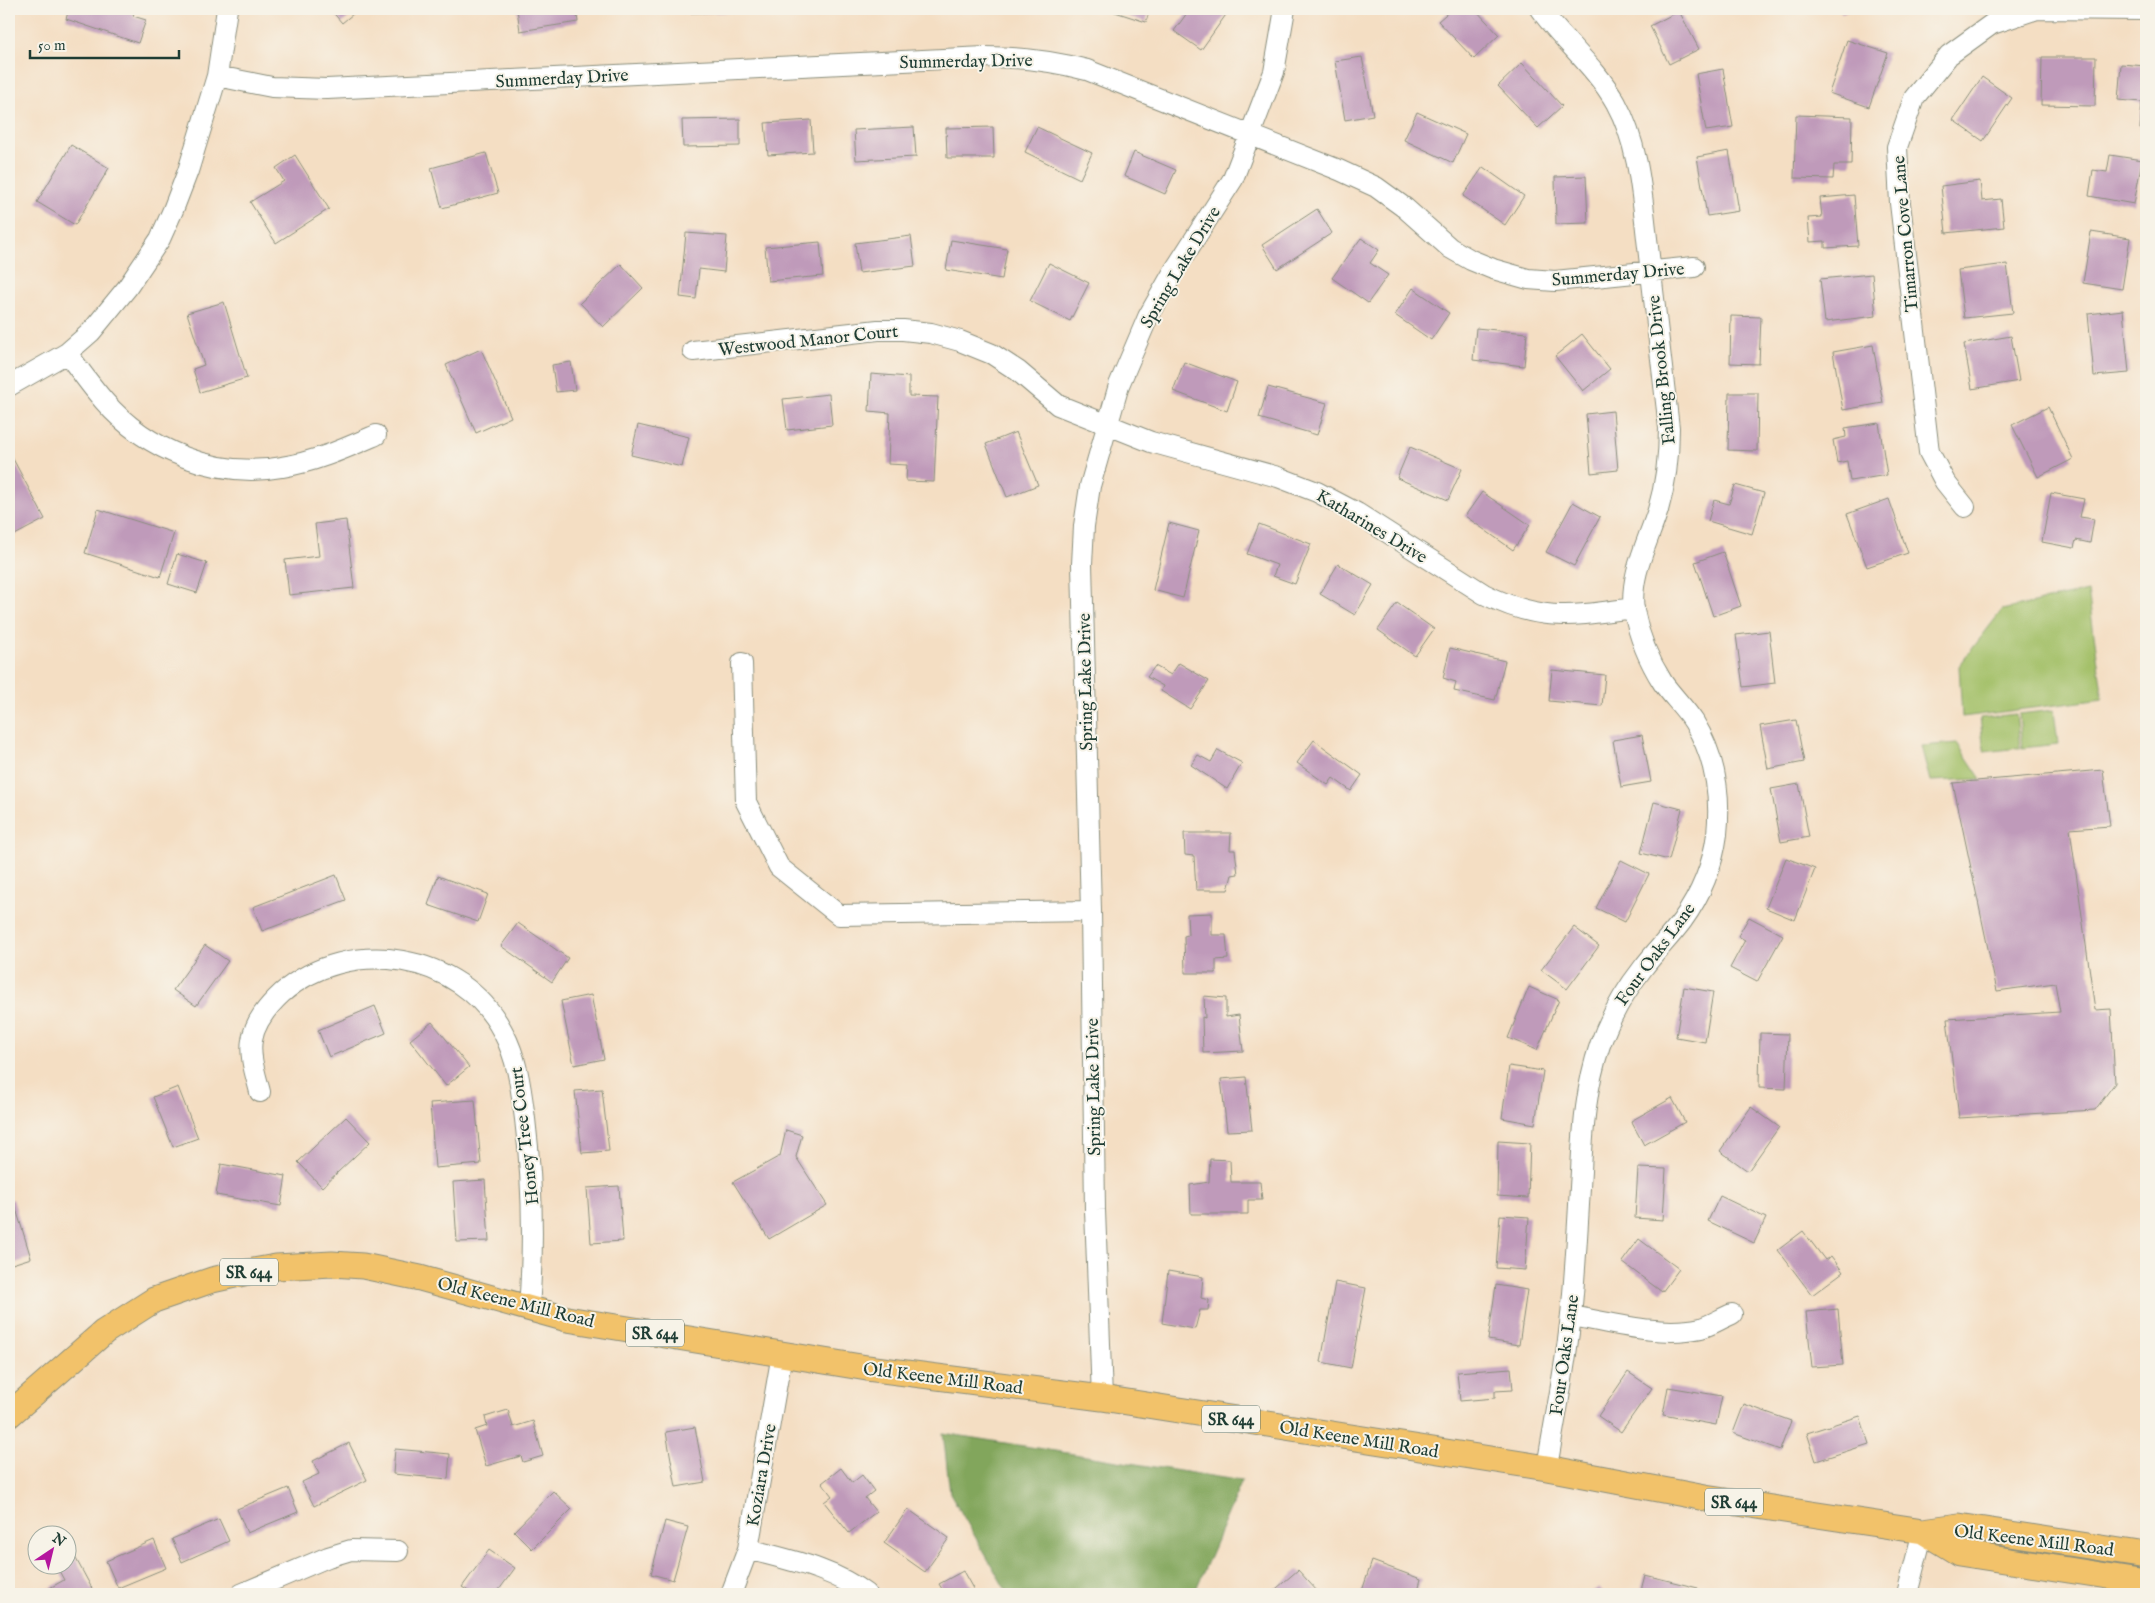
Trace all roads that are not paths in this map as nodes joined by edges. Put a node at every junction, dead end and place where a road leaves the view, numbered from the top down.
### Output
1 (226, 9) edge
2 (1285, 9) edge
3 (1540, 9) edge
4 (2146, 10) edge
5 (217, 76) junction
6 (1251, 134) junction
7 (1694, 267) dead end
8 (1651, 272) junction
9 (692, 351) dead end
10 (67, 353) junction
11 (9, 386) edge
12 (1108, 424) junction
13 (376, 435) dead end
14 (1965, 506) dead end
15 (1634, 608) junction
16 (742, 664) dead end
17 (1091, 911) junction
18 (260, 1092) dead end
19 (529, 1308) junction
20 (1732, 1314) dead end
21 (1571, 1316) junction
22 (782, 1354) junction
23 (1102, 1398) junction
24 (9, 1415) edge
25 (1547, 1468) junction
26 (1923, 1532) junction
27 (748, 1548) junction
28 (398, 1551) dead end
29 (2146, 1554) edge
30 (2146, 1582) edge
31 (241, 1594) edge
32 (731, 1594) edge
33 (866, 1594) edge
34 (1907, 1594) edge

1 - 5 street
2 - 6 street, Spring Lake Drive
3 - 8 street, Falling Brook Drive
4 - 14 street, Timarron Cove Lane
5 - 6 street, Summerday Drive
5 - 10 street
6 - 8 street, Summerday Drive
6 - 12 street, Spring Lake Drive
7 - 8 street, Summerday Drive
8 - 15 street, Falling Brook Drive
9 - 12 street, Westwood Manor Court
10 - 11 street
10 - 13 street
12 - 15 street, Katharines Drive
12 - 17 street, Spring Lake Drive
15 - 21 street, Four Oaks Lane
16 - 17 street
17 - 23 street, Spring Lake Drive
18 - 19 street, Honey Tree Court
19 - 22 main road, Old Keene Mill Road / SR 644
19 - 24 main road, Old Keene Mill Road / SR 644
20 - 21 street
21 - 25 street, Four Oaks Lane
22 - 23 main road, Old Keene Mill Road / SR 644
22 - 27 street, Koziara Drive
23 - 25 main road, Old Keene Mill Road / SR 644
25 - 26 main road, Old Keene Mill Road / SR 644
26 - 29 main road, Old Keene Mill Road / SR 644
26 - 30 main road, Old Keene Mill Road / SR 644
26 - 34 street
27 - 32 street, Koziara Drive
27 - 33 street
28 - 31 street

